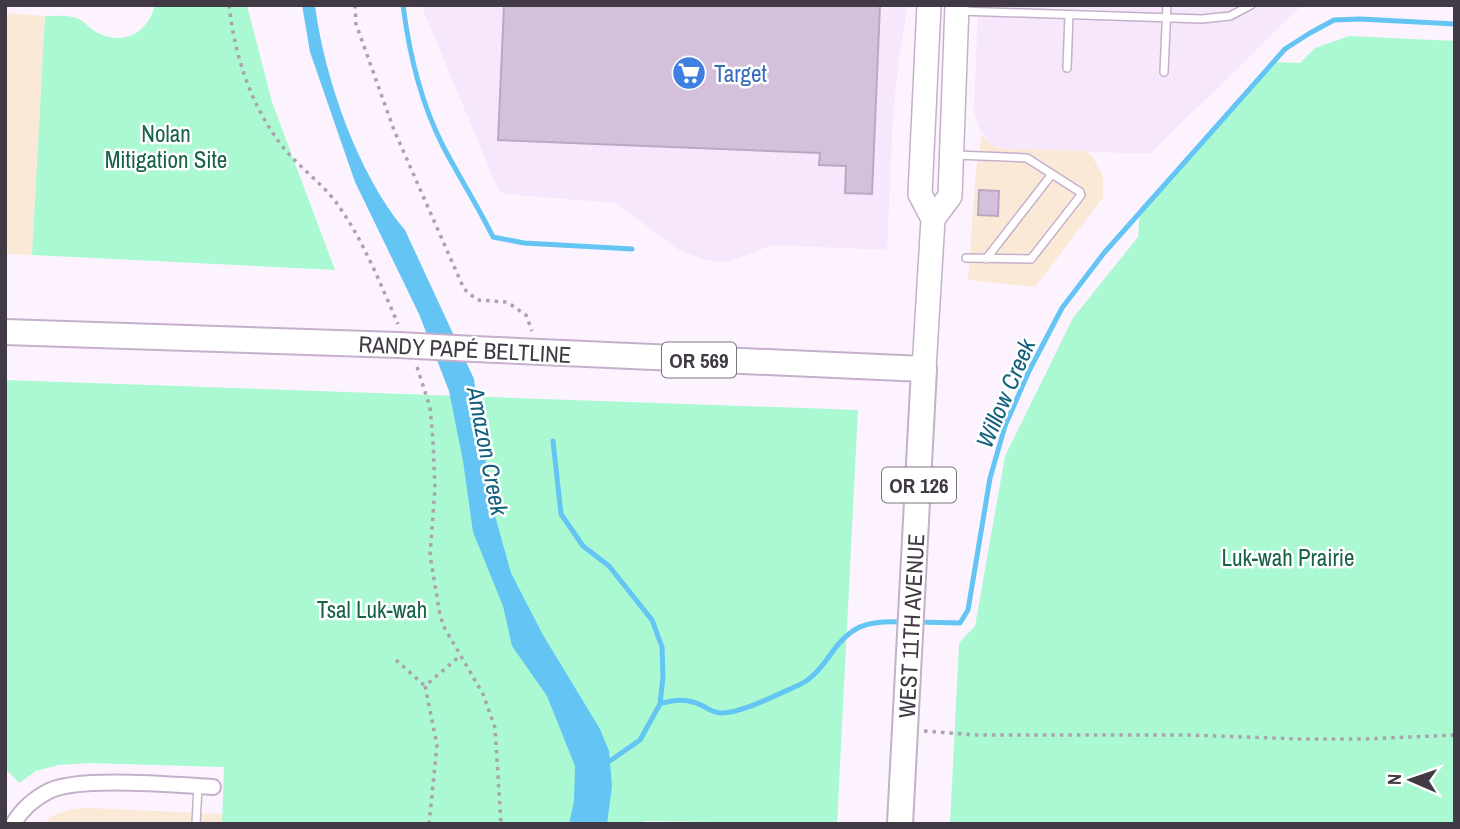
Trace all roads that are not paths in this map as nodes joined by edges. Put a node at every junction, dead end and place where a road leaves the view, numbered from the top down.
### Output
1 (929, 5) edge
2 (1167, 5) edge
3 (1251, 5) edge
4 (957, 8) edge
5 (1069, 15) junction
6 (1166, 18) junction
7 (1067, 68) dead end
8 (1164, 72) dead end
9 (953, 154) junction
10 (1052, 174) junction
11 (933, 219) junction
12 (967, 258) dead end
13 (986, 259) junction
14 (5, 332) edge
15 (924, 369) junction
16 (205, 786) joint
17 (13, 824) edge
18 (196, 824) edge
19 (900, 824) edge

1 - 11 main road, WEST 11TH AVENUE / OR 126
2 - 6 lane
3 - 6 lane
4 - 5 lane
4 - 9 main road, WEST 11TH AVENUE / OR 126
5 - 6 lane
5 - 7 lane
6 - 8 lane
9 - 10 lane
9 - 11 main road, WEST 11TH AVENUE / OR 126
10 - 13 lane
10 - 13 lane
11 - 15 main road, WEST 11TH AVENUE / OR 126
12 - 13 lane
14 - 15 highway, RANDY PAPÉ BELTLINE / OR 569, bridge
15 - 19 highway, WEST 11TH AVENUE / OR 126
16 - 17 street
16 - 18 lane

